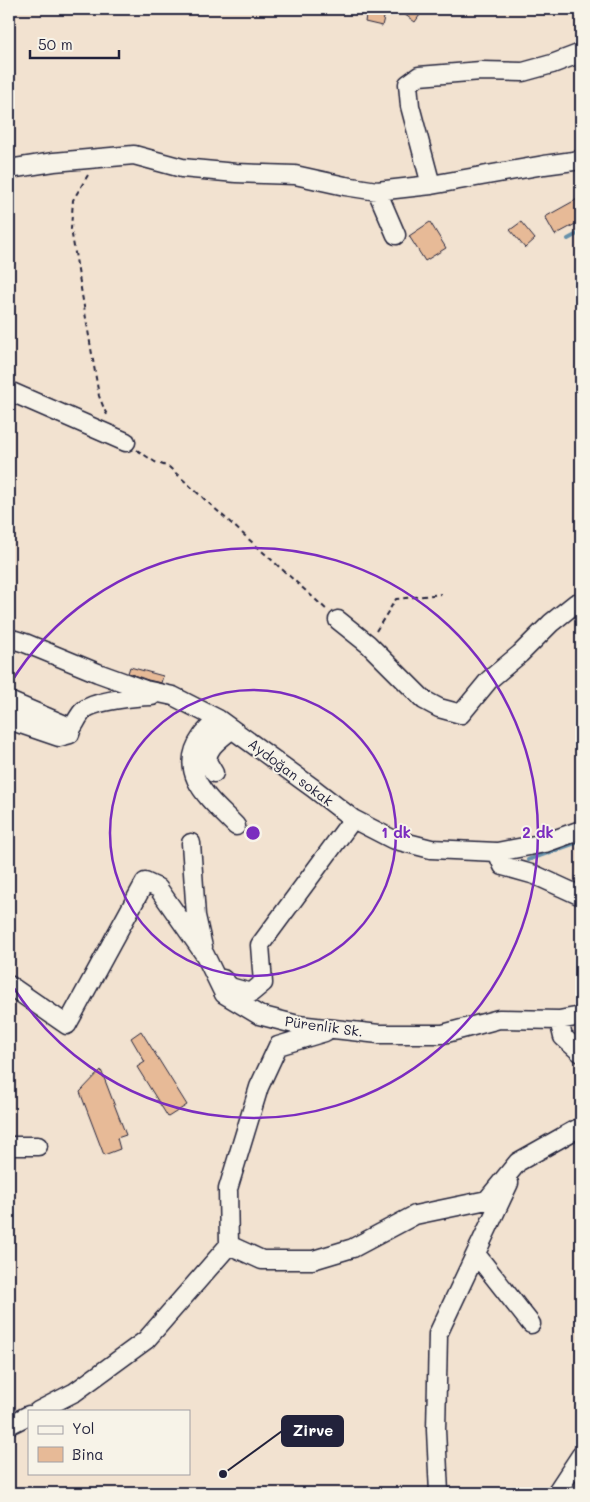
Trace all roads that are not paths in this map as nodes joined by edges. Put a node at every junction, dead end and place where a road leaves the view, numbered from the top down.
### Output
1 (581, 53) edge
2 (581, 160) edge
3 (9, 169) edge
4 (431, 185) junction
5 (377, 191) junction
6 (396, 235) dead end
7 (9, 391) edge
8 (126, 442) road end
9 (581, 602) edge
10 (338, 620) road end
11 (9, 638) edge
12 (173, 696) junction
13 (9, 701) edge
14 (9, 720) edge
15 (225, 724) junction
16 (72, 728) junction
17 (214, 773) dead end
18 (353, 819) junction
19 (236, 826) dead end
20 (581, 830) edge
21 (191, 843) dead end
22 (497, 852) junction
23 (581, 896) edge
24 (205, 955) junction
25 (9, 985) edge
26 (581, 1016) edge
27 (559, 1020) junction
28 (335, 1029) junction
29 (581, 1053) edge
30 (581, 1127) edge
31 (9, 1146) edge
32 (38, 1146) dead end
33 (518, 1162) junction
34 (229, 1244) junction
35 (476, 1254) junction
36 (530, 1324) dead end
37 (40, 1410) edge
38 (28, 1416) edge
39 (9, 1425) edge
40 (581, 1455) edge
41 (439, 1493) edge
42 (556, 1493) edge

1 - 4 street
2 - 4 street
3 - 5 street
4 - 5 street
5 - 6 street
7 - 8 street
9 - 10 street
11 - 12 street, Aydoğan sokak
12 - 15 street, Aydoğan sokak
12 - 16 street
13 - 16 street
14 - 16 street
15 - 17 street
15 - 18 street, Aydoğan sokak
15 - 19 street
18 - 22 street, Aydoğan sokak
18 - 24 street
20 - 22 street, Aydoğan sokak
21 - 24 street
22 - 23 street
24 - 25 street, Pürenlik Sk.
24 - 28 street, Pürenlik Sk.
26 - 27 street, Pürenlik Sk.
27 - 28 street, Pürenlik Sk.
27 - 29 street
28 - 34 street
30 - 33 street
31 - 32 street
33 - 34 street
33 - 35 street
34 - 37 street
35 - 36 street
35 - 41 street
38 - 39 street
40 - 42 street

